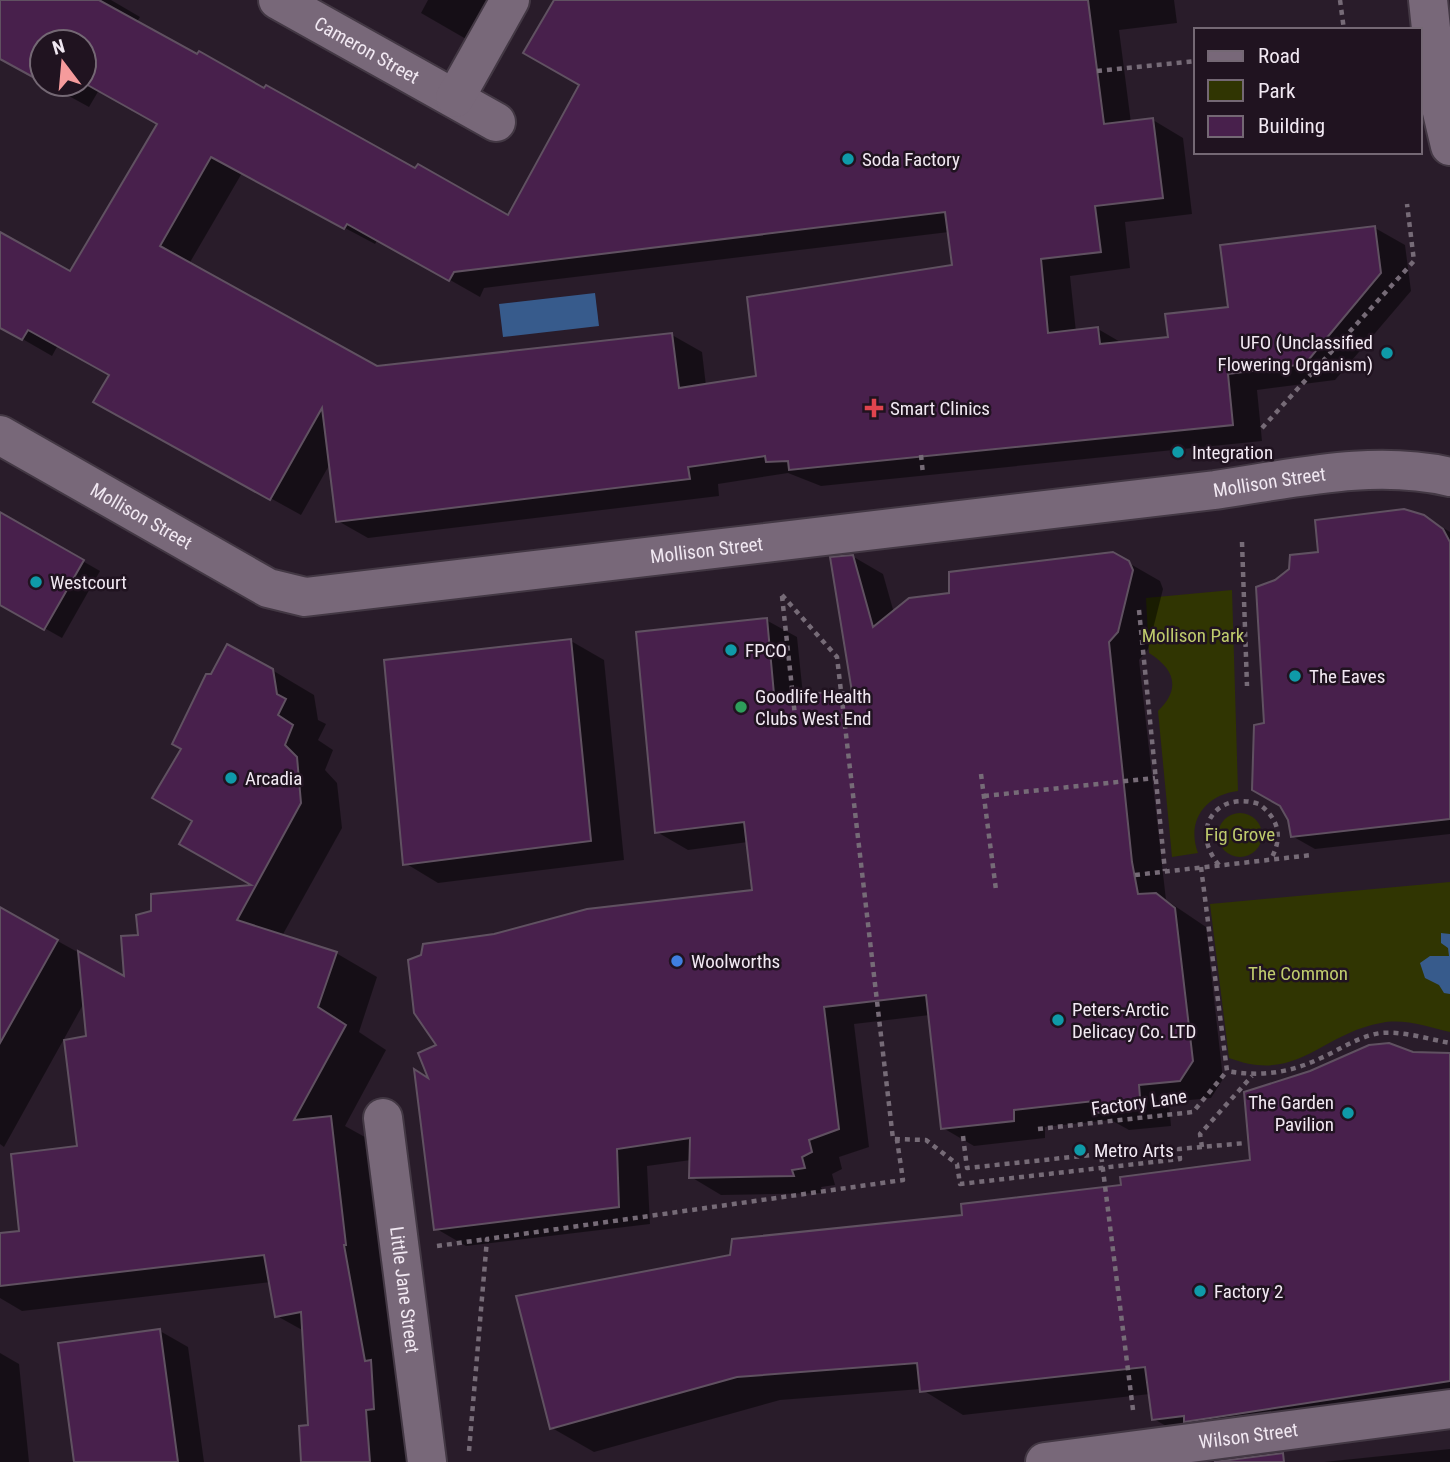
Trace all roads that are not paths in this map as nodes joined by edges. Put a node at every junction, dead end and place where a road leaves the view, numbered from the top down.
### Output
1 (278, 0) edge
2 (510, 0) edge
3 (1430, 18) edge
4 (1450, 82) edge
5 (455, 98) junction
6 (496, 122) dead end
7 (1450, 146) edge
8 (0, 435) edge
9 (1450, 477) edge
10 (383, 1118) dead end
11 (1450, 1409) edge
12 (427, 1462) edge
13 (1045, 1462) edge

1 - 5 street, Cameron Street
2 - 5 street
3 - 4 street
3 - 7 street
5 - 6 street, Cameron Street
8 - 9 street, Mollison Street
10 - 12 street, Little Jane Street
11 - 13 street, Wilson Street

